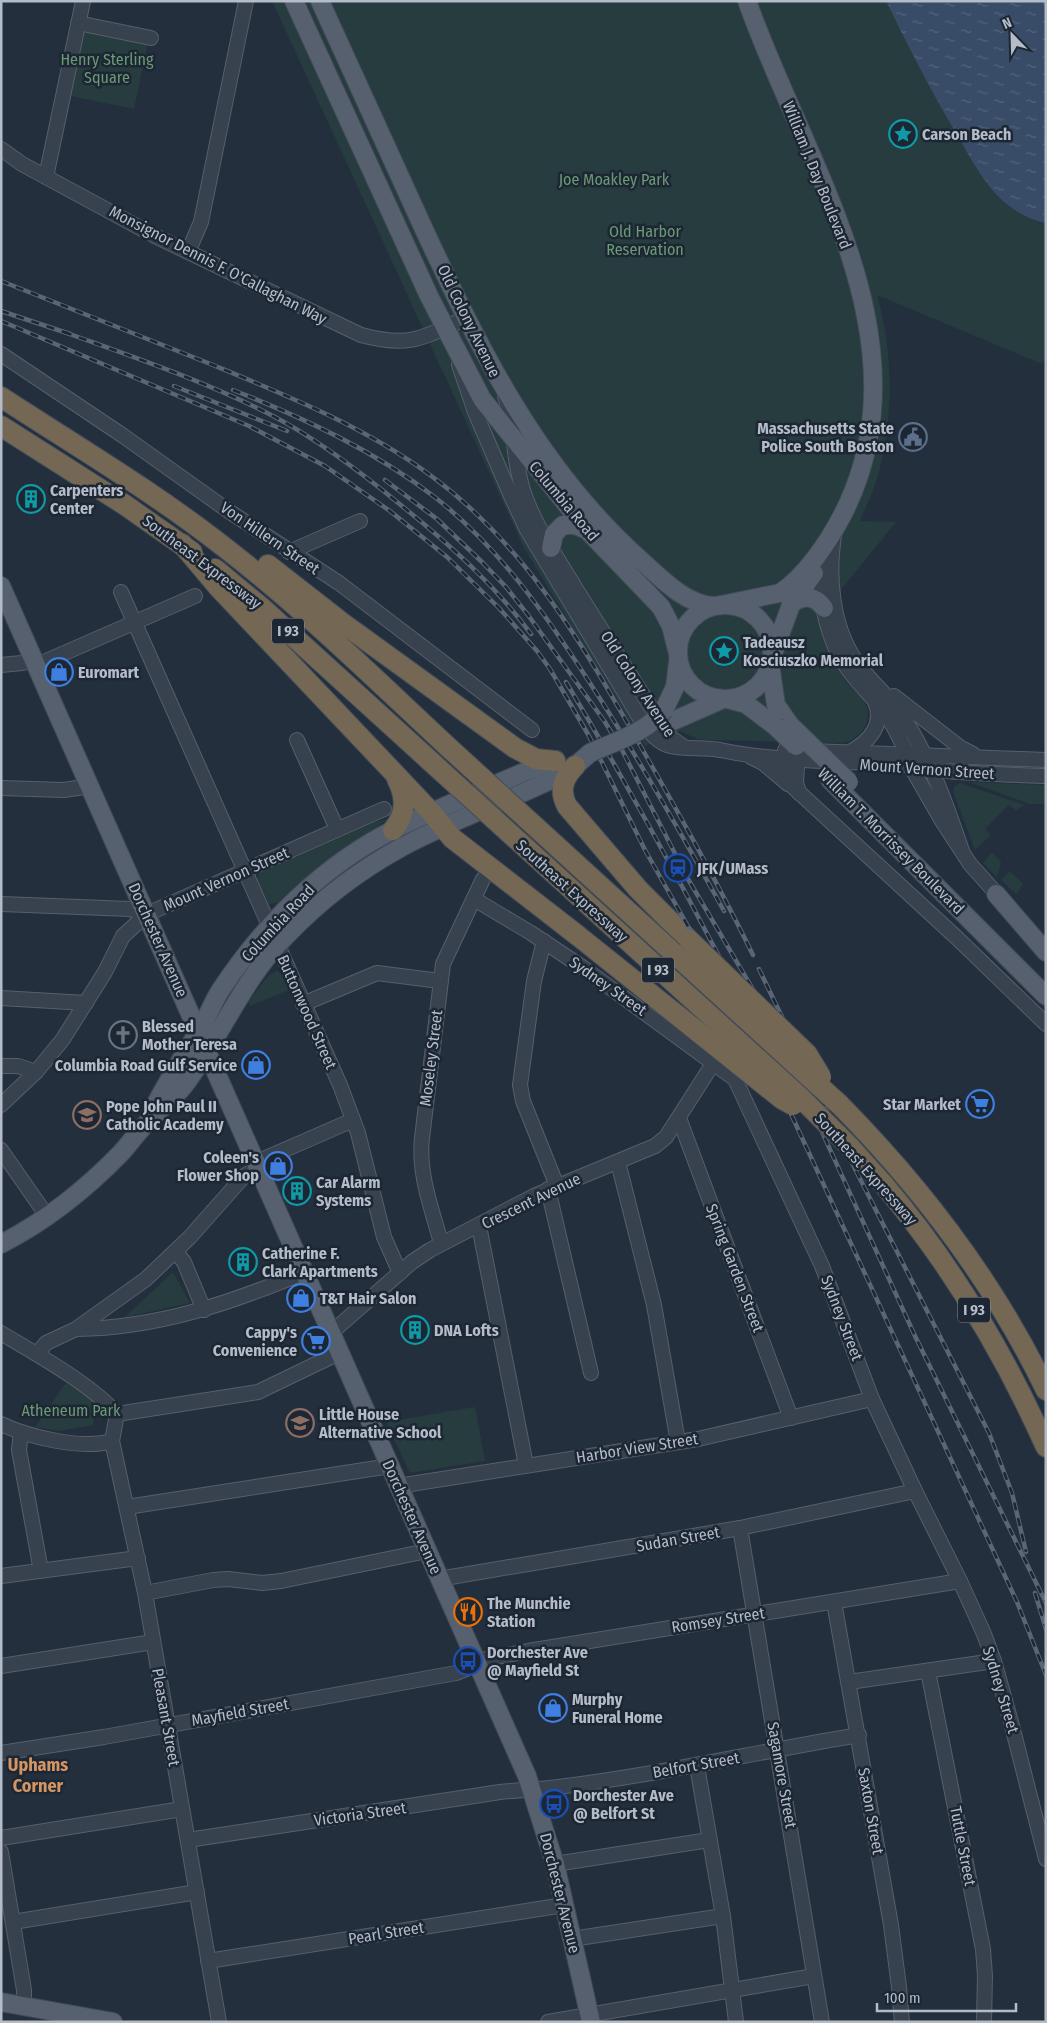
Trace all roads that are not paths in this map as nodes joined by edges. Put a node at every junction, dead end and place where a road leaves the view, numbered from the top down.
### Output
1 (83, 1) edge
2 (246, 1) edge
3 (294, 1) edge
4 (320, 1) edge
5 (747, 1) edge
6 (78, 23) junction
7 (151, 38) dead end
8 (1, 149) edge
9 (46, 177) junction
10 (188, 252) junction
11 (466, 318) junction
12 (445, 328) junction
13 (454, 348) junction
14 (1, 354) edge
15 (496, 374) junction
16 (1, 398) edge
17 (1, 426) edge
18 (512, 438) junction
19 (360, 521) dead end
20 (836, 527) junction
21 (587, 530) junction
22 (182, 544) junction
23 (224, 546) junction
24 (551, 548) junction
25 (822, 551) junction
26 (289, 552) junction
27 (1, 586) edge
28 (121, 592) dead end
29 (195, 596) dead end
30 (791, 605) junction
31 (717, 606) junction
32 (824, 608) junction
33 (134, 622) junction
34 (678, 654) junction
35 (36, 662) junction
36 (770, 662) junction
37 (1, 665) edge
38 (866, 675) junction
39 (725, 699) junction
40 (874, 699) junction
41 (668, 715) junction
42 (782, 725) junction
43 (532, 730) dead end
44 (297, 740) dead end
45 (686, 748) junction
46 (718, 750) junction
47 (850, 752) junction
48 (590, 753) junction
49 (791, 754) junction
50 (924, 754) junction
51 (746, 755) junction
52 (904, 757) junction
53 (986, 758) junction
54 (1046, 760) edge
55 (555, 761) junction
56 (575, 766) junction
57 (931, 768) junction
58 (392, 771) junction
59 (969, 772) junction
60 (1046, 776) edge
61 (90, 786) junction
62 (1, 788) edge
63 (799, 793) junction
64 (946, 803) junction
65 (384, 809) dead end
66 (437, 820) junction
67 (337, 830) junction
68 (393, 830) junction
69 (962, 851) junction
70 (243, 870) junction
71 (483, 879) dead end
72 (996, 894) junction
73 (474, 899) junction
74 (1, 904) edge
75 (146, 914) junction
76 (269, 928) junction
77 (1046, 940) edge
78 (544, 942) junction
79 (277, 945) junction
80 (1046, 952) edge
81 (1046, 980) edge
82 (440, 981) junction
83 (217, 996) junction
84 (1046, 996) edge
85 (1, 998) edge
86 (186, 1002) junction
87 (86, 1003) junction
88 (303, 1004) junction
89 (1046, 1024) edge
90 (199, 1031) junction
91 (207, 1051) junction
92 (714, 1062) junction
93 (1, 1066) edge
94 (36, 1072) junction
95 (839, 1104) junction
96 (1, 1105) edge
97 (679, 1118) junction
98 (353, 1120) junction
99 (826, 1123) junction
100 (145, 1124) junction
101 (1, 1150) edge
102 (618, 1162) junction
103 (258, 1165) junction
104 (553, 1187) junction
105 (47, 1216) junction
106 (479, 1226) junction
107 (1, 1244) edge
108 (441, 1244) junction
109 (176, 1252) junction
110 (305, 1272) junction
111 (400, 1273) junction
112 (204, 1310) junction
113 (76, 1329) junction
114 (332, 1332) junction
115 (1, 1333) edge
116 (341, 1352) junction
117 (36, 1354) junction
118 (591, 1373) dead end
119 (1046, 1390) edge
120 (872, 1398) junction
121 (117, 1414) junction
122 (791, 1418) junction
123 (1, 1424) edge
124 (21, 1432) junction
125 (112, 1441) junction
126 (678, 1442) junction
127 (1046, 1447) edge
128 (526, 1465) junction
129 (390, 1466) junction
130 (398, 1486) junction
131 (915, 1491) junction
132 (127, 1508) junction
133 (740, 1528) junction
134 (427, 1551) junction
135 (138, 1558) junction
136 (41, 1571) junction
137 (1, 1576) edge
138 (439, 1578) junction
139 (960, 1581) junction
140 (145, 1593) junction
141 (834, 1602) junction
142 (755, 1614) junction
143 (153, 1642) junction
144 (476, 1661) junction
145 (994, 1661) junction
146 (1, 1666) edge
147 (928, 1671) junction
148 (849, 1682) junction
149 (168, 1725) junction
150 (859, 1735) junction
151 (778, 1749) junction
152 (1, 1753) edge
153 (697, 1766) junction
154 (532, 1790) junction
155 (182, 1809) junction
156 (1, 1838) edge
157 (188, 1840) junction
158 (709, 1840) junction
159 (1, 1852) edge
160 (1046, 1859) edge
161 (555, 1864) junction
162 (196, 1892) junction
163 (564, 1905) junction
164 (723, 1916) junction
165 (13, 1922) junction
166 (572, 1939) junction
167 (208, 1961) junction
168 (814, 1976) junction
169 (731, 1990) junction
170 (1, 2002) edge
171 (24, 2006) junction
172 (590, 2018) edge
173 (108, 2021) edge
174 (219, 2022) edge
175 (548, 2022) edge
176 (736, 2022) edge
177 (822, 2022) edge
178 (902, 2022) edge
179 (984, 2022) edge

1 - 6 street
2 - 10 street
3 - 12 main road, Old Colony Avenue
4 - 11 main road, Old Colony Avenue
5 - 20 main road, William J. Day Boulevard
6 - 7 street
6 - 9 street
8 - 9 street, Monsignor Dennis F. O'Callaghan Way
9 - 10 street, Monsignor Dennis F. O'Callaghan Way
10 - 12 street, Monsignor Dennis F. O'Callaghan Way
11 - 12 street, Monsignor Dennis F. O'Callaghan Way
11 - 15 main road, Old Colony Avenue
12 - 13 main road, Old Colony Avenue
13 - 18 main road, Columbia Road
13 - 45 street, Old Colony Avenue
14 - 26 street, Von Hillern Street
15 - 18 street, Old Colony Avenue
15 - 31 main road, Columbia Road
16 - 23 highway, Southeast Expressway / I 93
17 - 22 highway, Southeast Expressway / I 93
18 - 21 main road, Columbia Road
18 - 24 street, Old Colony Avenue
19 - 26 street
20 - 25 main road, William J. Day Boulevard
20 - 38 street, William J. Day Boulevard
21 - 24 main road
21 - 34 main road, Columbia Road
22 - 58 highway
22 - 99 highway, Southeast Expressway / I 93, bridge
23 - 55 highway
23 - 95 highway, Southeast Expressway / I 93, bridge
24 - 45 street, Old Colony Avenue
25 - 30 main road, William J. Day Boulevard
25 - 31 main road, William J. Day Boulevard
25 - 32 street, William J. Day Boulevard
26 - 43 street, Von Hillern Street
27 - 35 main road, Dorchester Avenue
28 - 33 street, Buttonwood Street
29 - 33 street
30 - 32 main road
30 - 36 main road, William J. Day Boulevard
31 - 34 main road
31 - 36 main road
32 - 40 street, William J. Day Boulevard
33 - 35 street
33 - 70 street, Buttonwood Street
34 - 39 main road
34 - 41 main road, Columbia Road
35 - 37 street
35 - 61 main road, Dorchester Avenue
36 - 39 main road
36 - 42 main road, William T. Morrissey Boulevard
38 - 50 street, William J. Day Boulevard
38 - 53 street
39 - 41 main road, Columbia Road
39 - 42 main road, William T. Morrissey Boulevard
40 - 47 street
40 - 52 street, William J. Day Boulevard
41 - 48 main road, Columbia Road, bridge
42 - 81 main road, William T. Morrissey Boulevard, bridge
42 - 84 main road, William T. Morrissey Boulevard, bridge
44 - 67 street
45 - 46 street, Mount Vernon Street
46 - 49 street, Mount Vernon Street
46 - 51 street, Mount Vernon Street
47 - 49 street, Mount Vernon Street
47 - 52 street, Mount Vernon Street
48 - 55 main road, Columbia Road
48 - 56 main road, Columbia Road
49 - 51 street, Mount Vernon Street
49 - 52 street, Mount Vernon Street
49 - 63 street, William T. Morrissey Boulevard
50 - 52 street, Mount Vernon Street
50 - 53 street, Mount Vernon Street
50 - 57 street, William J. Day Boulevard
51 - 63 street
52 - 57 street, Mount Vernon Street
52 - 69 street
53 - 54 street, Mount Vernon Street
55 - 66 main road, Columbia Road
56 - 66 main road, Columbia Road
56 - 95 highway, bridge
57 - 59 street, Mount Vernon Street
57 - 64 street
58 - 66 highway
58 - 68 highway
59 - 60 street, Mount Vernon Street
59 - 64 street
61 - 62 street
61 - 75 main road, Dorchester Avenue
63 - 89 street, William T. Morrissey Boulevard
64 - 69 street
65 - 67 street, Mount Vernon Street
66 - 68 main road, Columbia Road
66 - 79 main road, Columbia Road
66 - 99 highway, bridge
67 - 70 street, Mount Vernon Street
68 - 76 main road, Columbia Road
69 - 72 street
70 - 75 street, Mount Vernon Street
70 - 76 street, Buttonwood Street
71 - 73 street, Moseley Street
72 - 77 street
72 - 80 main road
73 - 78 street, Sydney Street
73 - 82 street, Moseley Street
74 - 75 street, Mount Vernon Street
75 - 86 main road, Dorchester Avenue
75 - 87 street
76 - 79 street, Buttonwood Street
76 - 83 main road, Columbia Road
78 - 92 street, Sydney Street
78 - 104 street
79 - 88 street, Buttonwood Street
79 - 91 main road, Columbia Road
82 - 88 street
82 - 108 street, Moseley Street
83 - 86 main road
83 - 90 main road, Columbia Road
85 - 87 street
86 - 90 main road, Dorchester Avenue
87 - 94 street
88 - 98 street, Buttonwood Street
90 - 91 main road, Dorchester Avenue
90 - 100 main road, Columbia Road
91 - 100 main road, Columbia Road
91 - 103 main road, Dorchester Avenue
92 - 97 street, Crescent Avenue
92 - 120 street, Sydney Street
93 - 94 street
94 - 96 street
95 - 119 highway, Southeast Expressway / I 93
97 - 102 street, Crescent Avenue
97 - 122 street, Spring Garden Street
98 - 103 street
98 - 111 street, Buttonwood Street
99 - 127 highway, Southeast Expressway / I 93, bridge
100 - 105 main road, Columbia Road
101 - 105 street
102 - 104 street, Crescent Avenue
102 - 126 street
103 - 109 street
103 - 110 main road, Dorchester Avenue
104 - 106 street, Crescent Avenue
104 - 118 street
105 - 107 main road, Columbia Road
106 - 108 street, Crescent Avenue
106 - 128 street
108 - 111 street, Crescent Avenue
109 - 112 street
109 - 113 street
110 - 112 street
110 - 114 main road, Dorchester Avenue
111 - 114 street, Crescent Avenue
112 - 113 street
113 - 117 street
114 - 116 main road, Dorchester Avenue
115 - 117 street
116 - 121 street
116 - 129 main road, Dorchester Avenue
117 - 121 street
120 - 122 street, Harbor View Street
120 - 131 street, Sydney Street
121 - 125 street, Pleasant Street
122 - 126 street, Harbor View Street
123 - 124 street
124 - 125 street
124 - 136 street
125 - 132 street, Pleasant Street
126 - 128 street, Harbor View Street
128 - 130 street, Harbor View Street
129 - 130 main road, Dorchester Avenue
129 - 132 street
130 - 134 main road, Dorchester Avenue
131 - 133 street, Sudan Street
131 - 139 street, Sydney Street
132 - 135 street, Pleasant Street
133 - 138 street, Sudan Street
133 - 142 street, Sagamore Street
134 - 138 main road, Dorchester Avenue
134 - 140 street
135 - 136 street
135 - 140 street, Pleasant Street
136 - 137 street
138 - 144 main road, Dorchester Avenue
139 - 141 street, Romsey Street
139 - 145 street, Sydney Street
140 - 143 street, Pleasant Street
141 - 142 street, Romsey Street
141 - 148 street, Saxton Street
142 - 144 street, Romsey Street
142 - 151 street, Sagamore Street
143 - 146 street
143 - 149 street, Pleasant Street
144 - 149 street, Mayfield Street
144 - 154 main road, Dorchester Avenue
145 - 147 street
145 - 160 street, Sydney Street
147 - 148 street
147 - 179 street, Tuttle Street
148 - 150 street, Saxton Street
149 - 152 street, Mayfield Street
149 - 155 street, Pleasant Street
150 - 151 street, Belfort Street
150 - 178 street, Saxton Street
151 - 153 street, Belfort Street
151 - 168 street, Sagamore Street
153 - 154 street, Belfort Street
153 - 158 street
154 - 157 street, Victoria Street
154 - 161 main road, Dorchester Avenue
155 - 156 street
155 - 157 street, Pleasant Street
157 - 162 street, Pleasant Street
158 - 161 street
158 - 164 street
159 - 165 street
161 - 163 main road, Dorchester Avenue
162 - 165 street
162 - 167 street, Pleasant Street
163 - 166 main road, Dorchester Avenue
163 - 167 street, Pearl Street
164 - 166 street
164 - 169 street
165 - 171 street
166 - 172 main road, Dorchester Avenue
167 - 174 street, Pleasant Street
168 - 169 street
168 - 177 street, Sagamore Street
169 - 172 street
169 - 176 street
170 - 171 main road
171 - 173 main road
172 - 175 street

